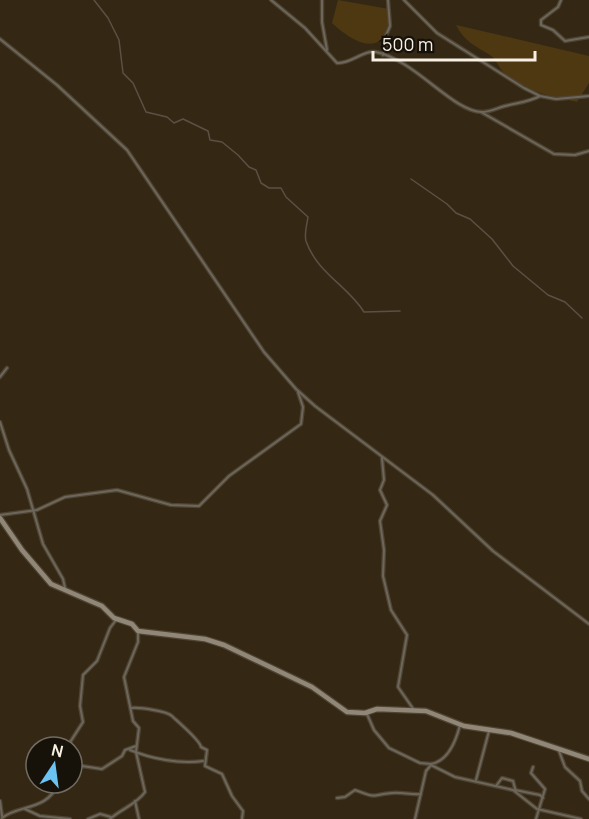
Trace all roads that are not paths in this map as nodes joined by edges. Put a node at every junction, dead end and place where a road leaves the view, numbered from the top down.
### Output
1 (271, 0) edge
2 (322, 0) edge
3 (388, 0) edge
4 (405, 0) edge
5 (561, 0) edge
6 (589, 37) edge
7 (0, 39) edge
8 (328, 53) junction
9 (383, 55) junction
10 (540, 96) junction
11 (589, 96) edge
12 (481, 112) junction
13 (589, 151) edge
14 (7, 368) dead end
15 (0, 377) edge
16 (296, 389) junction
17 (0, 422) edge
18 (382, 457) junction
19 (33, 510) junction
20 (0, 517) edge
21 (64, 590) junction
22 (116, 620) junction
23 (589, 624) edge
24 (138, 631) junction
25 (131, 708) junction
26 (414, 710) junction
27 (365, 713) junction
28 (460, 725) junction
29 (489, 731) junction
30 (75, 735) edge
31 (136, 746) junction
32 (556, 747) junction
33 (130, 750) junction
34 (136, 752) junction
35 (589, 759) edge
36 (204, 761) junction
37 (430, 765) junction
38 (84, 766) edge
39 (533, 767) dead end
40 (476, 780) junction
41 (496, 786) junction
42 (515, 791) junction
43 (421, 794) junction
44 (50, 795) edge
45 (337, 798) dead end
46 (543, 798) junction
47 (589, 799) edge
48 (134, 800) junction
49 (0, 801) edge
50 (1, 806) edge
51 (25, 809) junction
52 (539, 810) junction
53 (9, 813) junction
54 (2, 818) edge
55 (111, 818) edge
56 (70, 819) edge
57 (88, 819) edge
58 (139, 819) edge
59 (242, 819) edge
60 (415, 819) edge
61 (536, 819) edge
62 (581, 819) edge

1 - 8 street
2 - 8 street
3 - 9 street
4 - 10 street
5 - 6 street
7 - 16 street
8 - 9 street
9 - 12 street
10 - 11 street
10 - 12 street
12 - 13 street
14 - 15 street
16 - 18 street
16 - 19 street
17 - 19 street
18 - 23 street
18 - 26 street
19 - 20 street
19 - 21 street
20 - 21 street
21 - 22 street
22 - 24 street
22 - 30 street
24 - 25 street
24 - 27 street
25 - 31 street
25 - 36 street
26 - 27 street
26 - 28 street
27 - 37 street
28 - 29 street
28 - 37 street
29 - 32 street
29 - 40 street
31 - 33 street
31 - 34 street
32 - 35 street
32 - 47 street
33 - 34 street
33 - 38 street
34 - 36 street
34 - 48 street
36 - 59 street
37 - 40 street
37 - 43 street
39 - 46 street
40 - 41 street
41 - 42 street
41 - 42 street
42 - 46 street
42 - 52 street
43 - 45 street
43 - 60 street
44 - 51 street
46 - 52 street
48 - 55 street
48 - 58 street
49 - 50 street
50 - 53 street
50 - 54 street
51 - 53 street
51 - 56 street
52 - 61 street
52 - 62 street
53 - 54 street
55 - 57 street

